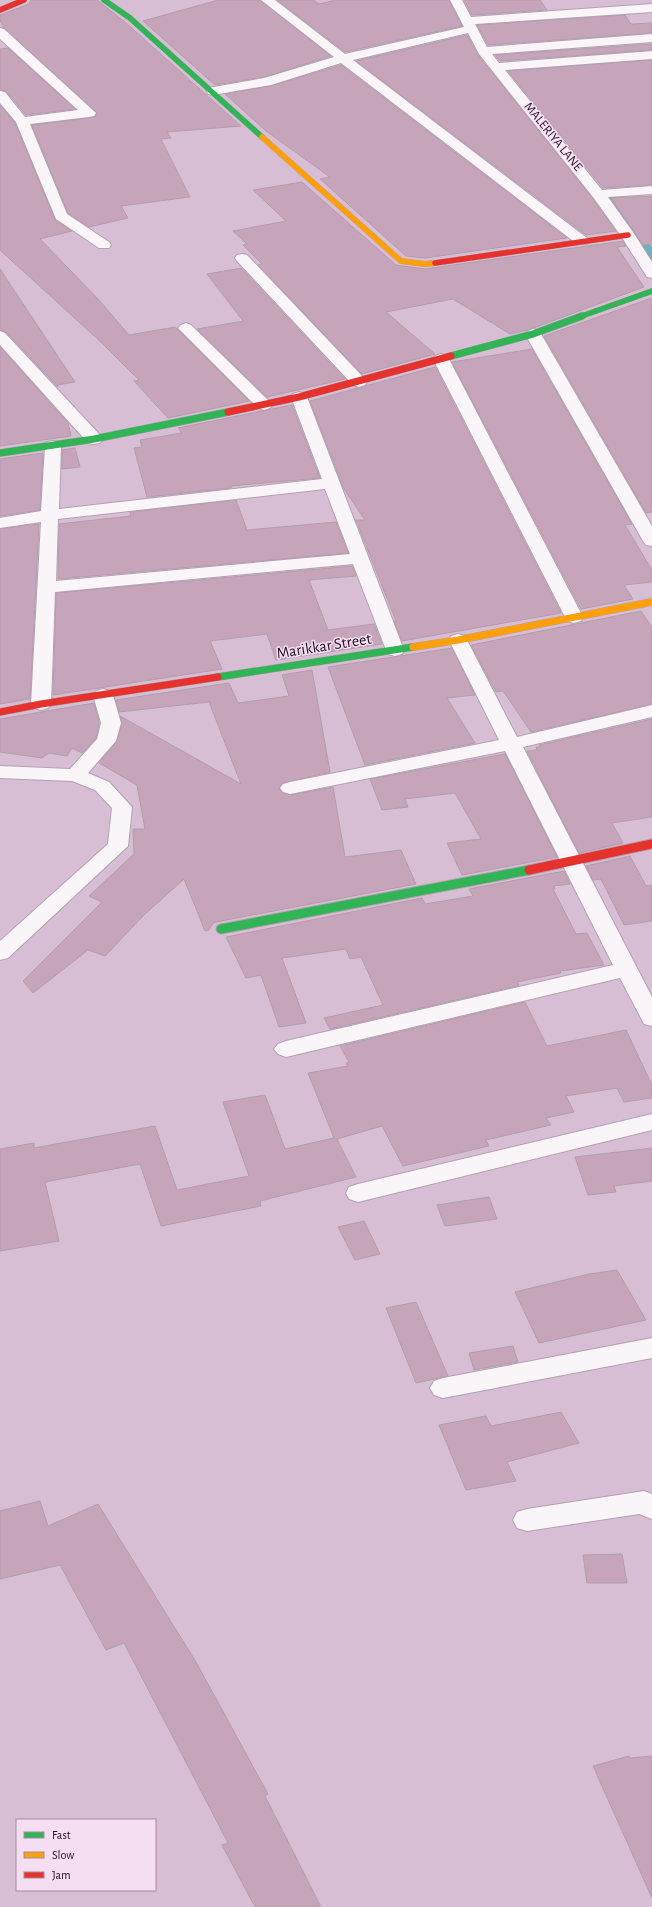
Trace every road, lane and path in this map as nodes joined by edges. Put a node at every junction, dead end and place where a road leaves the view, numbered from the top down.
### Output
1 (24, 0) edge
2 (104, 0) edge
3 (266, 0) edge
4 (456, 0) edge
5 (652, 8) edge
6 (0, 10) edge
7 (468, 25) junction
8 (0, 32) edge
9 (652, 38) edge
10 (483, 51) junction
11 (652, 55) edge
12 (343, 58) junction
13 (496, 67) junction
14 (213, 91) junction
15 (0, 95) edge
16 (22, 121) junction
17 (652, 190) edge
18 (598, 194) junction
19 (628, 234) junction
20 (582, 241) junction
21 (104, 245) dead end
22 (242, 258) dead end
23 (652, 274) edge
24 (652, 291) edge
25 (186, 328) dead end
26 (533, 334) junction
27 (0, 336) edge
28 (441, 360) junction
29 (359, 382) junction
30 (299, 397) junction
31 (264, 405) junction
32 (94, 439) junction
33 (53, 446) junction
34 (2, 450) edge
35 (331, 483) junction
36 (50, 515) junction
37 (0, 523) edge
38 (652, 541) edge
39 (360, 558) junction
40 (46, 587) junction
41 (652, 602) edge
42 (574, 617) junction
43 (458, 640) junction
44 (395, 650) junction
45 (103, 695) junction
46 (41, 704) junction
47 (652, 711) edge
48 (0, 712) edge
49 (511, 744) junction
50 (0, 772) edge
51 (75, 775) junction
52 (290, 788) dead end
53 (652, 844) edge
54 (571, 862) junction
55 (221, 929) dead end
56 (0, 953) edge
57 (627, 969) junction
58 (652, 1019) edge
59 (286, 1049) dead end
60 (652, 1122) edge
61 (358, 1193) dead end
62 (652, 1348) edge
63 (443, 1388) dead end
64 (652, 1508) edge
65 (528, 1520) dead end

1 - 6 street
2 - 14 street
3 - 12 street
4 - 7 street, MALERIYA LANE
5 - 7 street
7 - 10 street, MALERIYA LANE
7 - 12 street
8 - 16 street
9 - 10 street
10 - 13 street, MALERIYA LANE
11 - 13 street
12 - 14 street
12 - 20 street
13 - 18 street, MALERIYA LANE
14 - 20 street
15 - 16 street
16 - 21 street
17 - 18 street
18 - 19 street, MALERIYA LANE
19 - 20 street
19 - 23 street, MALERIYA LANE
22 - 29 street
24 - 26 street
25 - 31 street
26 - 28 street
26 - 38 street
27 - 32 street
28 - 29 street
28 - 42 street
29 - 30 street
30 - 31 street
30 - 35 street
31 - 32 street
32 - 33 street
33 - 34 street
33 - 36 street
35 - 36 street
35 - 39 street
36 - 37 street
36 - 40 street
39 - 40 street
39 - 44 street
40 - 46 street
41 - 42 street, Marikkar Street
42 - 43 street, Marikkar Street
43 - 44 street, Marikkar Street
43 - 49 street
44 - 45 street, Marikkar Street
45 - 46 street, Marikkar Street
45 - 51 street
46 - 48 street, Marikkar Street
47 - 49 street
49 - 52 street
49 - 54 street
50 - 51 street
51 - 56 street
53 - 54 street
54 - 55 street
54 - 57 street
57 - 58 street
57 - 59 street
60 - 61 street
62 - 63 street
64 - 65 street

